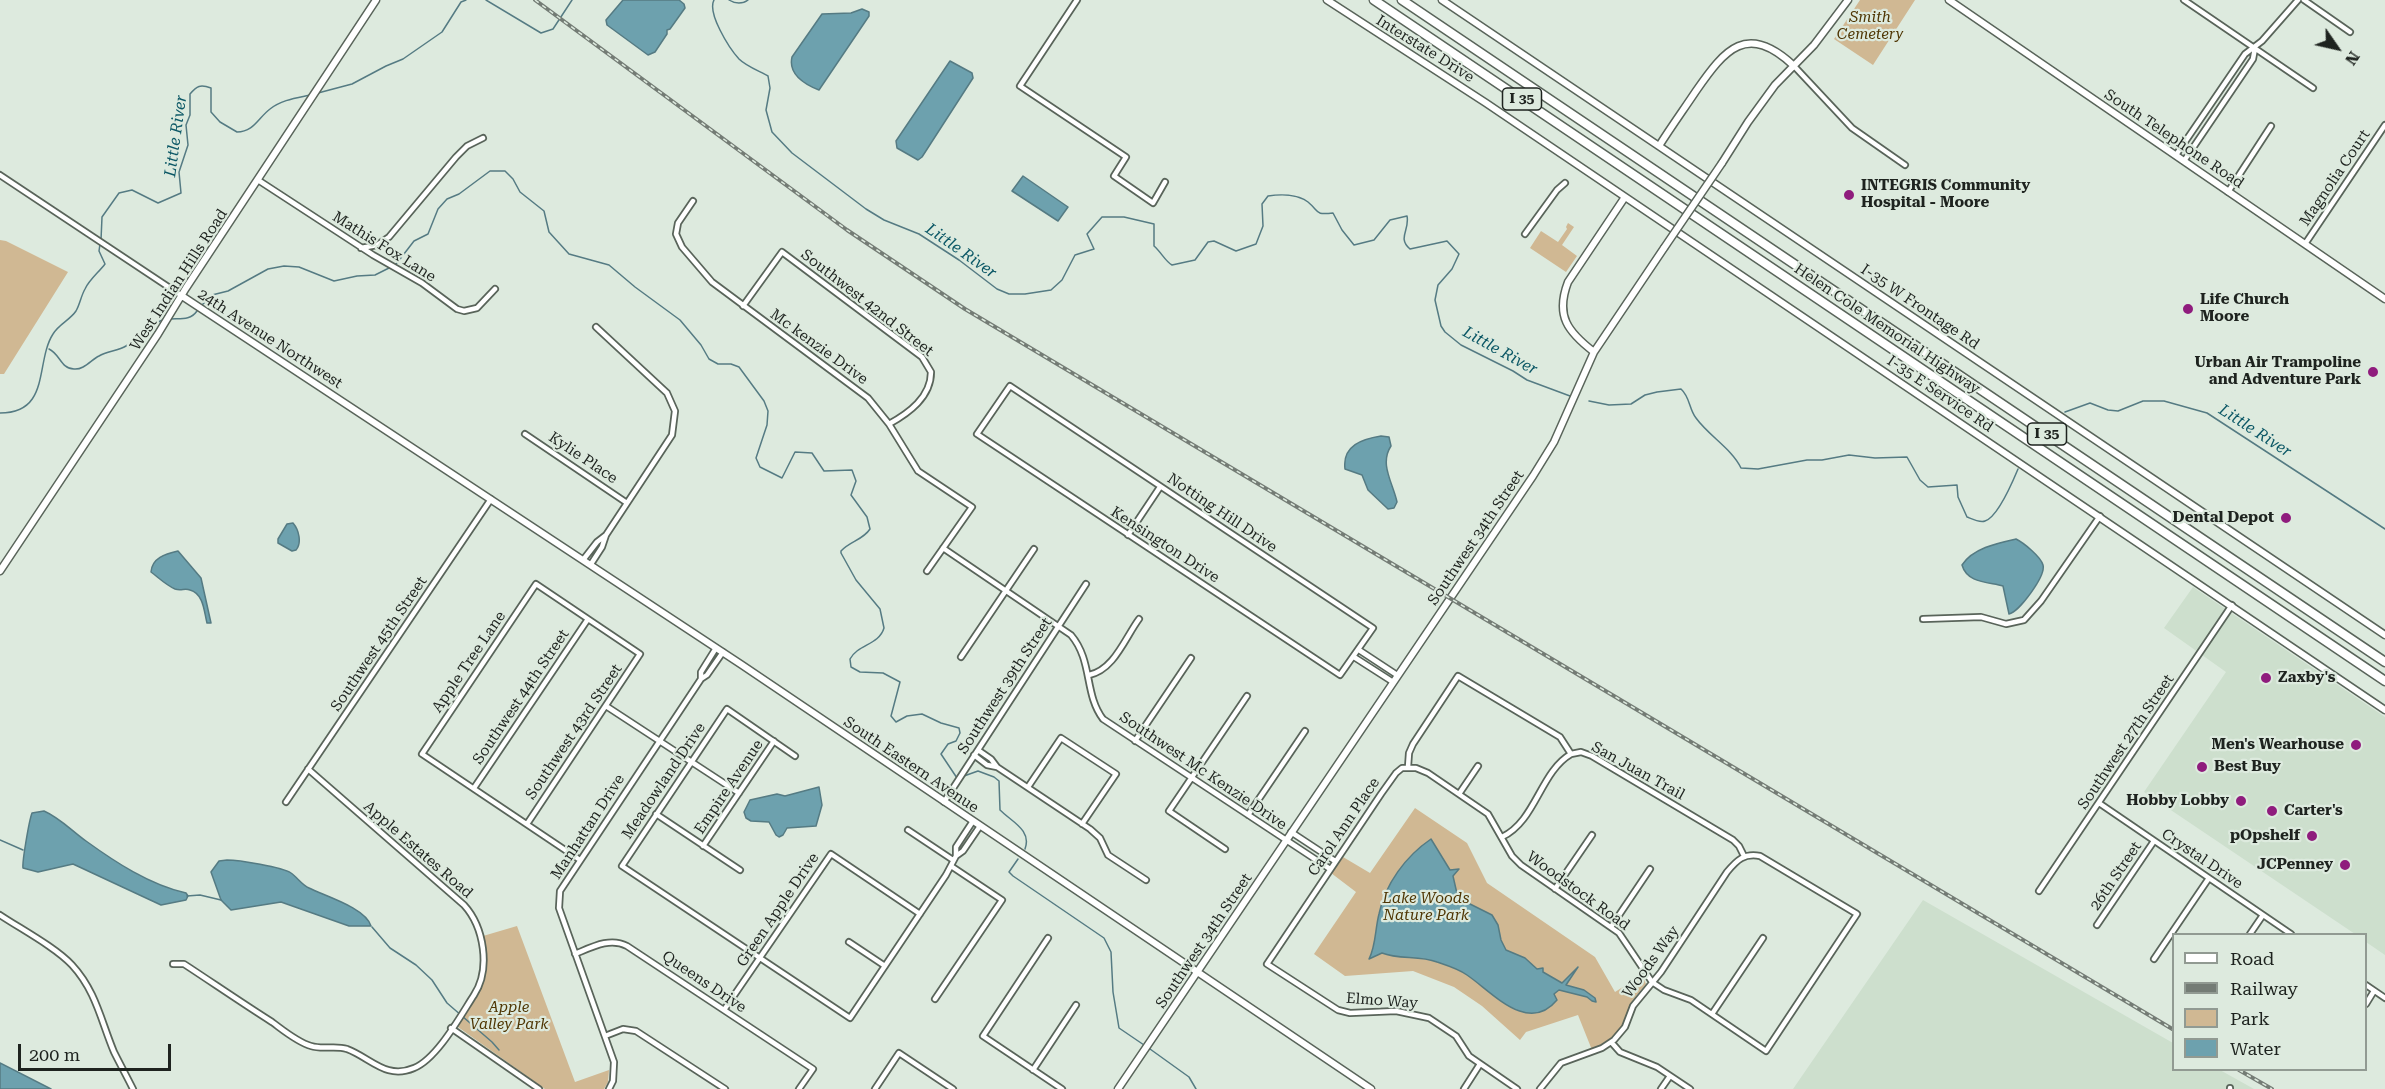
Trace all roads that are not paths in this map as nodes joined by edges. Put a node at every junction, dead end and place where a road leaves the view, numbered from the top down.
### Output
1 (376, 0) edge
2 (1077, 0) edge
3 (1327, 0) edge
4 (1374, 0) edge
5 (1402, 0) edge
6 (1442, 0) edge
7 (1848, 0) edge
8 (1949, 0) edge
9 (2184, 0) edge
10 (2298, 0) edge
11 (2304, 0) edge
12 (2350, 32) dead end
13 (2254, 48) junction
14 (1794, 66) junction
15 (2313, 88) dead end
16 (1480, 99) joint
17 (2385, 125) edge
18 (2271, 126) dead end
19 (483, 138) dead end
20 (1659, 146) junction
21 (2176, 155) junction
22 (2184, 161) junction
23 (1905, 165) dead end
24 (0, 175) edge
25 (258, 180) junction
26 (1165, 182) dead end
27 (1564, 183) dead end
28 (2228, 192) junction
29 (1625, 196) junction
30 (693, 201) dead end
31 (1525, 234) dead end
32 (2305, 244) junction
33 (362, 248) junction
34 (495, 289) dead end
35 (182, 296) junction
36 (2385, 299) edge
37 (743, 306) junction
38 (596, 327) dead end
39 (1594, 352) junction
40 (1010, 386) joint
41 (890, 424) junction
42 (525, 434) dead end
43 (437, 464) joint
44 (1160, 487) junction
45 (491, 499) junction
46 (627, 503) junction
47 (2100, 516) junction
48 (606, 535) junction
49 (1128, 535) junction
50 (943, 548) junction
51 (1034, 549) dead end
52 (583, 560) junction
53 (591, 564) junction
54 (0, 571) edge
55 (927, 571) dead end
56 (1086, 584) dead end
57 (1006, 591) junction
58 (2232, 605) junction
59 (588, 619) junction
60 (1139, 619) dead end
61 (1923, 619) dead end
62 (1059, 625) junction
63 (2385, 635) edge
64 (716, 648) junction
65 (1359, 650) junction
66 (723, 652) junction
67 (961, 657) dead end
68 (1354, 657) junction
69 (1191, 658) dead end
70 (2385, 662) edge
71 (1089, 675) junction
72 (1340, 675) joint
73 (1397, 675) junction
74 (700, 679) junction
75 (2385, 681) edge
76 (1393, 682) junction
77 (1247, 696) dead end
78 (606, 706) junction
79 (2385, 710) edge
80 (1305, 731) dead end
81 (659, 740) junction
82 (774, 741) junction
83 (1135, 741) junction
84 (978, 750) junction
85 (1571, 754) junction
86 (974, 755) junction
87 (795, 756) dead end
88 (692, 761) junction
89 (1478, 766) dead end
90 (997, 767) junction
91 (1408, 767) junction
92 (308, 769) junction
93 (1191, 778) junction
94 (474, 788) junction
95 (1028, 788) junction
96 (739, 793) junction
97 (1459, 794) junction
98 (286, 802) dead end
99 (944, 802) junction
100 (2099, 803) junction
101 (656, 814) junction
102 (1248, 816) junction
103 (973, 821) junction
104 (527, 824) junction
105 (1082, 824) junction
106 (980, 826) junction
107 (908, 830) dead end
108 (1291, 832) junction
109 (1592, 835) dead end
110 (1502, 837) junction
111 (1285, 840) junction
112 (2154, 841) junction
113 (703, 846) junction
114 (1224, 849) dead end
115 (1744, 856) junction
116 (955, 858) junction
117 (580, 860) junction
118 (1335, 861) junction
119 (951, 866) junction
120 (1330, 869) junction
121 (1650, 869) dead end
122 (740, 870) dead end
123 (2209, 878) junction
124 (1146, 880) dead end
125 (1555, 889) junction
126 (2039, 891) dead end
127 (920, 914) junction
128 (0, 915) edge
129 (2263, 915) junction
130 (2097, 925) dead end
131 (1611, 927) junction
132 (2251, 933) edge
133 (2290, 933) edge
134 (1048, 938) dead end
135 (1763, 938) dead end
136 (849, 942) dead end
137 (575, 954) junction
138 (760, 958) junction
139 (2154, 959) dead end
140 (173, 964) dead end
141 (1268, 964) joint
142 (885, 966) junction
143 (1197, 972) junction
144 (1652, 982) junction
145 (2367, 986) edge
146 (2374, 991) junction
147 (2385, 998) edge
148 (935, 999) dead end
149 (2367, 1002) edge
150 (1076, 1005) dead end
151 (724, 1010) junction
152 (1712, 1014) junction
153 (451, 1028) junction
154 (605, 1036) junction
155 (1612, 1042) junction
156 (1480, 1064) junction
157 (1033, 1070) junction
158 (1670, 1076) junction
159 (722, 1088) edge
160 (133, 1089) edge
161 (539, 1089) edge
162 (609, 1089) edge
163 (799, 1089) edge
164 (875, 1089) edge
165 (953, 1089) edge
166 (1062, 1089) edge
167 (1118, 1089) edge
168 (1371, 1089) edge
169 (1464, 1089) edge
170 (1517, 1089) edge
171 (1540, 1089) edge
172 (1661, 1089) edge
173 (1690, 1089) edge

1 - 25 street, West Indian Hills Road
2 - 26 street
3 - 16 street, Interstate Drive
4 - 75 highway, Helen Cole Memorial Highway / I 35
5 - 70 highway, Helen Cole Memorial Highway / I 35
6 - 20 street, I-35 W Frontage Rd
7 - 14 street, Southwest 34th Street
8 - 21 street, South Telephone Road
9 - 13 street
10 - 13 street
11 - 12 street
13 - 15 street
13 - 21 street
13 - 22 street
14 - 20 street
14 - 23 street
14 - 39 street, Southwest 34th Street, bridge
16 - 29 street, I-35 E Service Rd
17 - 32 street, Magnolia Court
18 - 28 street
19 - 33 street
20 - 63 street, I-35 W Frontage Rd
21 - 22 street, South Telephone Road
22 - 28 street, South Telephone Road
24 - 35 street, 24th Avenue Northwest
25 - 33 street, Mathis Fox Lane
25 - 35 street, West Indian Hills Road
27 - 31 street
28 - 32 street, South Telephone Road
29 - 39 street
29 - 47 street, I-35 E Service Rd
30 - 37 street, Mc kenzie Drive
32 - 36 street, South Telephone Road
33 - 34 street, Mathis Fox Lane
35 - 43 street, 24th Avenue Northwest
35 - 54 street, West Indian Hills Road
37 - 41 street, Mc kenzie Drive
37 - 41 street, Southwest 42nd Street
38 - 46 street
39 - 73 street, Southwest 34th Street
40 - 44 street, Notting Hill Drive
40 - 49 street, Kensington Drive
41 - 50 street, Mc kenzie Drive
42 - 46 street, Kylie Place
43 - 45 street, South Eastern Avenue
44 - 49 street
44 - 65 street, Notting Hill Drive
45 - 52 street, South Eastern Avenue
45 - 92 street, Southwest 45th Street
46 - 48 street
47 - 58 street, I-35 E Service Rd
47 - 61 street
48 - 52 street
48 - 53 street
49 - 72 street, Kensington Drive
50 - 55 street
50 - 57 street, Southwest Mc Kenzie Drive
51 - 57 street
52 - 53 street, South Eastern Avenue
53 - 64 street, South Eastern Avenue
56 - 62 street, Southwest 39th Street
57 - 62 street, Southwest Mc Kenzie Drive
57 - 67 street
58 - 79 street, I-35 E Service Rd
58 - 100 street, Southwest 27th Street
59 - 78 street, Southwest 43rd Street
59 - 94 street, Southwest 44th Street
59 - 94 street, Apple Tree Lane
60 - 71 street
62 - 71 street, Southwest Mc Kenzie Drive
62 - 84 street, Southwest 39th Street
64 - 66 street, South Eastern Avenue
64 - 74 street, Manhattan Drive
65 - 68 street, Notting Hill Drive
65 - 73 street
66 - 74 street, Manhattan Drive
66 - 99 street, South Eastern Avenue
68 - 72 street, Notting Hill Drive
68 - 76 street
69 - 83 street
71 - 83 street, Southwest Mc Kenzie Drive
73 - 76 street, Southwest 34th Street
74 - 81 street, Manhattan Drive
76 - 108 street, Southwest 34th Street
77 - 93 street
78 - 81 street
78 - 104 street, Southwest 43rd Street
80 - 102 street
81 - 88 street
81 - 117 street, Manhattan Drive
82 - 87 street
82 - 88 street, Meadowland Drive
82 - 96 street, Empire Avenue
83 - 93 street, Southwest Mc Kenzie Drive
84 - 86 street, Southwest 39th Street
84 - 90 street
85 - 91 street, San Juan Trail
85 - 110 street
85 - 115 street, San Juan Trail
86 - 90 street
86 - 99 street, Southwest 39th Street
88 - 96 street
88 - 101 street, Meadowland Drive
89 - 97 street
90 - 95 street
91 - 97 street, Woodstock Road
91 - 118 street, Carol Ann Place
92 - 98 street, Southwest 45th Street
92 - 153 street, Apple Estates Road
93 - 102 street, Southwest Mc Kenzie Drive
93 - 114 street
94 - 104 street
95 - 105 street
95 - 105 street
96 - 113 street, Empire Avenue
97 - 110 street, Woodstock Road
99 - 103 street, South Eastern Avenue
100 - 112 street, Crystal Drive
100 - 126 street, Southwest 27th Street
101 - 113 street
101 - 138 street, Meadowland Drive
102 - 111 street, Southwest Mc Kenzie Drive
103 - 106 street, South Eastern Avenue
103 - 116 street
104 - 117 street
105 - 124 street
106 - 116 street
106 - 143 street, South Eastern Avenue
107 - 116 street
108 - 111 street, Southwest 34th Street
108 - 118 street
109 - 125 street
110 - 125 street, Woodstock Road
111 - 120 street, Southwest Mc Kenzie Drive
111 - 143 street, Southwest 34th Street
112 - 123 street, Crystal Drive
112 - 130 street, 26th Street
113 - 122 street
115 - 144 street, Woods Way
115 - 152 street
116 - 119 street
117 - 137 street, Manhattan Drive
118 - 120 street, Carol Ann Place
119 - 127 street
119 - 148 street
120 - 141 street, Carol Ann Place
121 - 131 street
123 - 129 street, Crystal Drive
123 - 139 street
125 - 131 street, Woodstock Road
127 - 138 street, Green Apple Drive
127 - 142 street
128 - 160 street
129 - 132 street
129 - 133 street, Crystal Drive
131 - 144 street, Woodstock Road
134 - 157 street
135 - 152 street
136 - 142 street
137 - 151 street, Queens Drive
137 - 154 street, Manhattan Drive
138 - 142 street
138 - 151 street, Green Apple Drive
140 - 153 street, Apple Estates Road
141 - 156 street, Elmo Way
143 - 167 street, Southwest 34th Street
143 - 168 street, South Eastern Avenue
144 - 152 street
144 - 155 street, Woods Way
145 - 146 street
146 - 147 street
146 - 149 street
150 - 157 street
151 - 163 street, Queens Drive
153 - 161 street
154 - 159 street
154 - 162 street
155 - 158 street
155 - 171 street
156 - 169 street
156 - 170 street, Elmo Way
157 - 166 street
158 - 172 street
158 - 173 street
164 - 165 street

